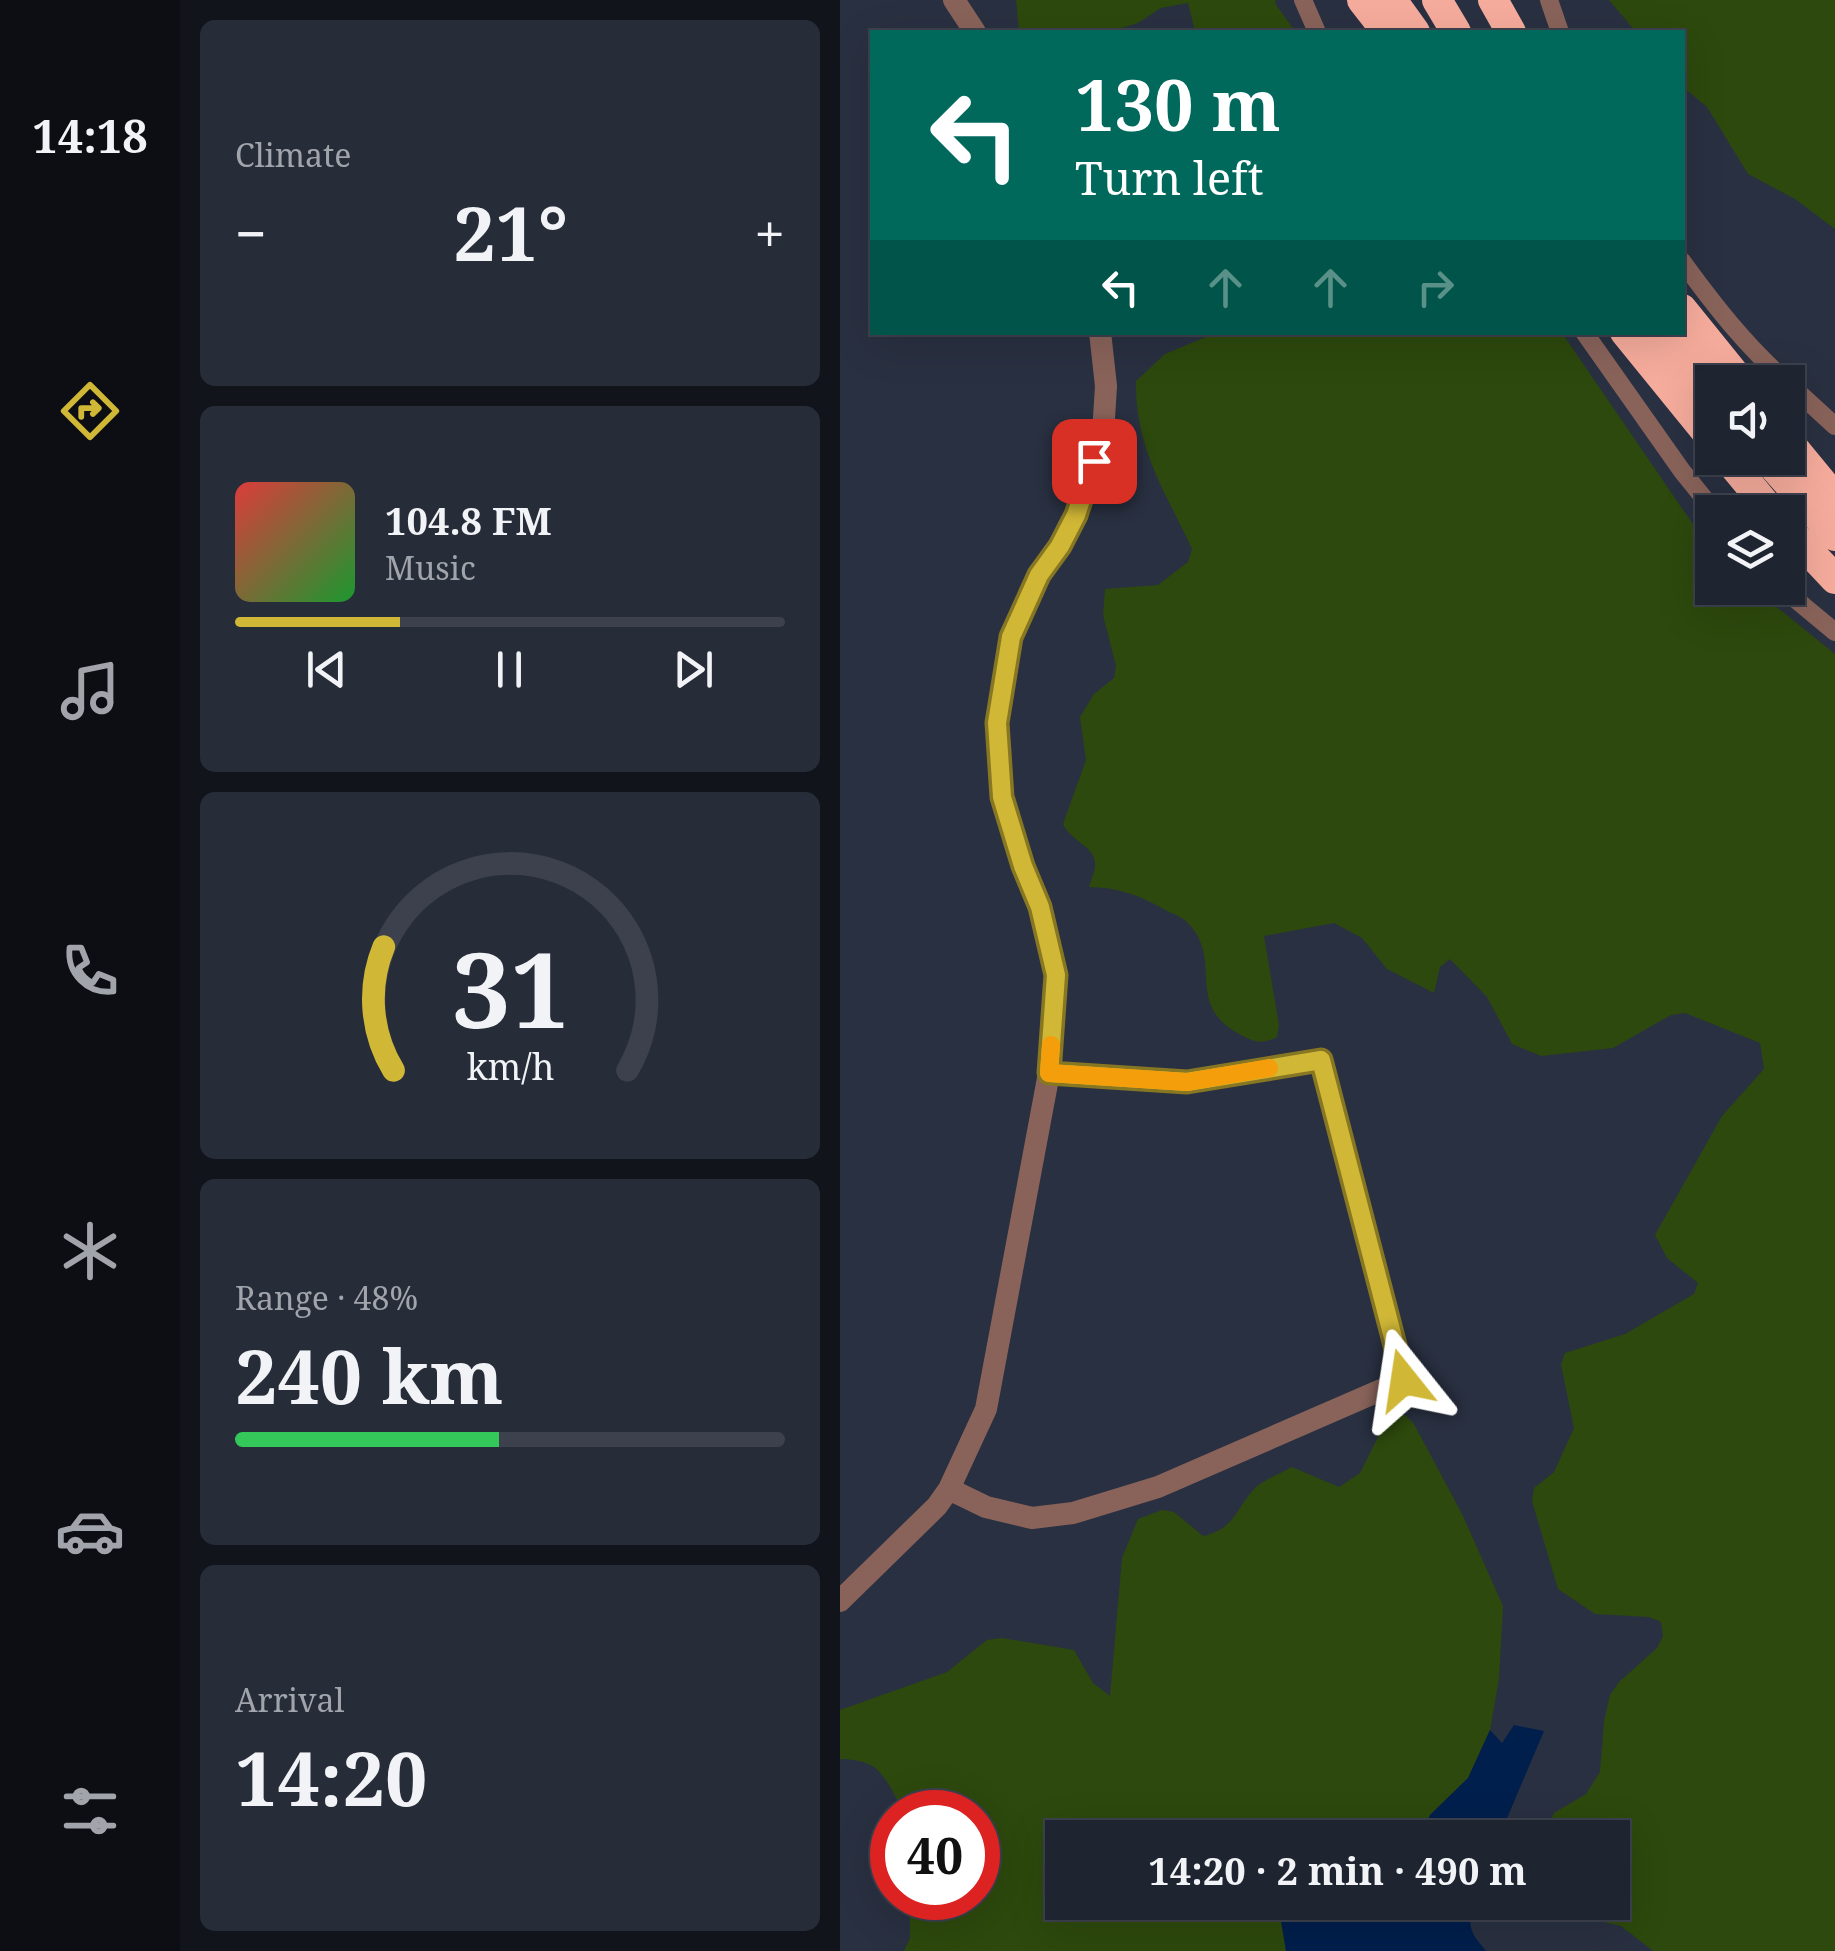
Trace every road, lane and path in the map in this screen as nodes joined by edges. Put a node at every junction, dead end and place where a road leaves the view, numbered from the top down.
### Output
1 (954, 0) edge
2 (1362, 0) edge
3 (1392, 0) edge
4 (1437, 0) edge
5 (1493, 0) edge
6 (1549, 0) edge
7 (1314, 3) edge
8 (974, 30) edge
9 (1316, 30) edge
10 (1385, 30) edge
11 (1414, 30) edge
12 (1455, 30) edge
13 (1509, 30) edge
14 (1559, 30) edge
15 (1685, 265) edge
16 (1685, 312) edge
17 (1100, 335) edge
18 (1586, 335) edge
19 (1638, 337) edge
20 (1727, 365) edge
21 (1767, 365) edge
22 (1695, 381) edge
23 (1805, 399) edge
24 (1695, 416) edge
25 (1835, 426) edge
26 (1805, 462) edge
27 (1741, 475) edge
28 (1781, 475) edge
29 (1701, 495) edge
30 (1758, 495) edge
31 (1835, 498) edge
32 (1835, 536) edge
33 (1805, 547) edge
34 (1835, 579) edge
35 (1802, 605) edge
36 (1835, 632) edge
37 (1049, 1073) junction
38 (949, 1489) junction
39 (840, 1601) edge

1 - 8 street
2 - 10 highway
3 - 11 highway
4 - 12 highway
5 - 13 highway
6 - 14 street
7 - 9 street
15 - 21 street
16 - 20 highway
17 - 37 street
18 - 29 street
19 - 22 highway
19 - 24 highway
23 - 25 street
26 - 31 highway
27 - 30 highway
28 - 32 highway
33 - 34 highway
35 - 36 street
37 - 38 street
37 - 38 street
38 - 39 street

